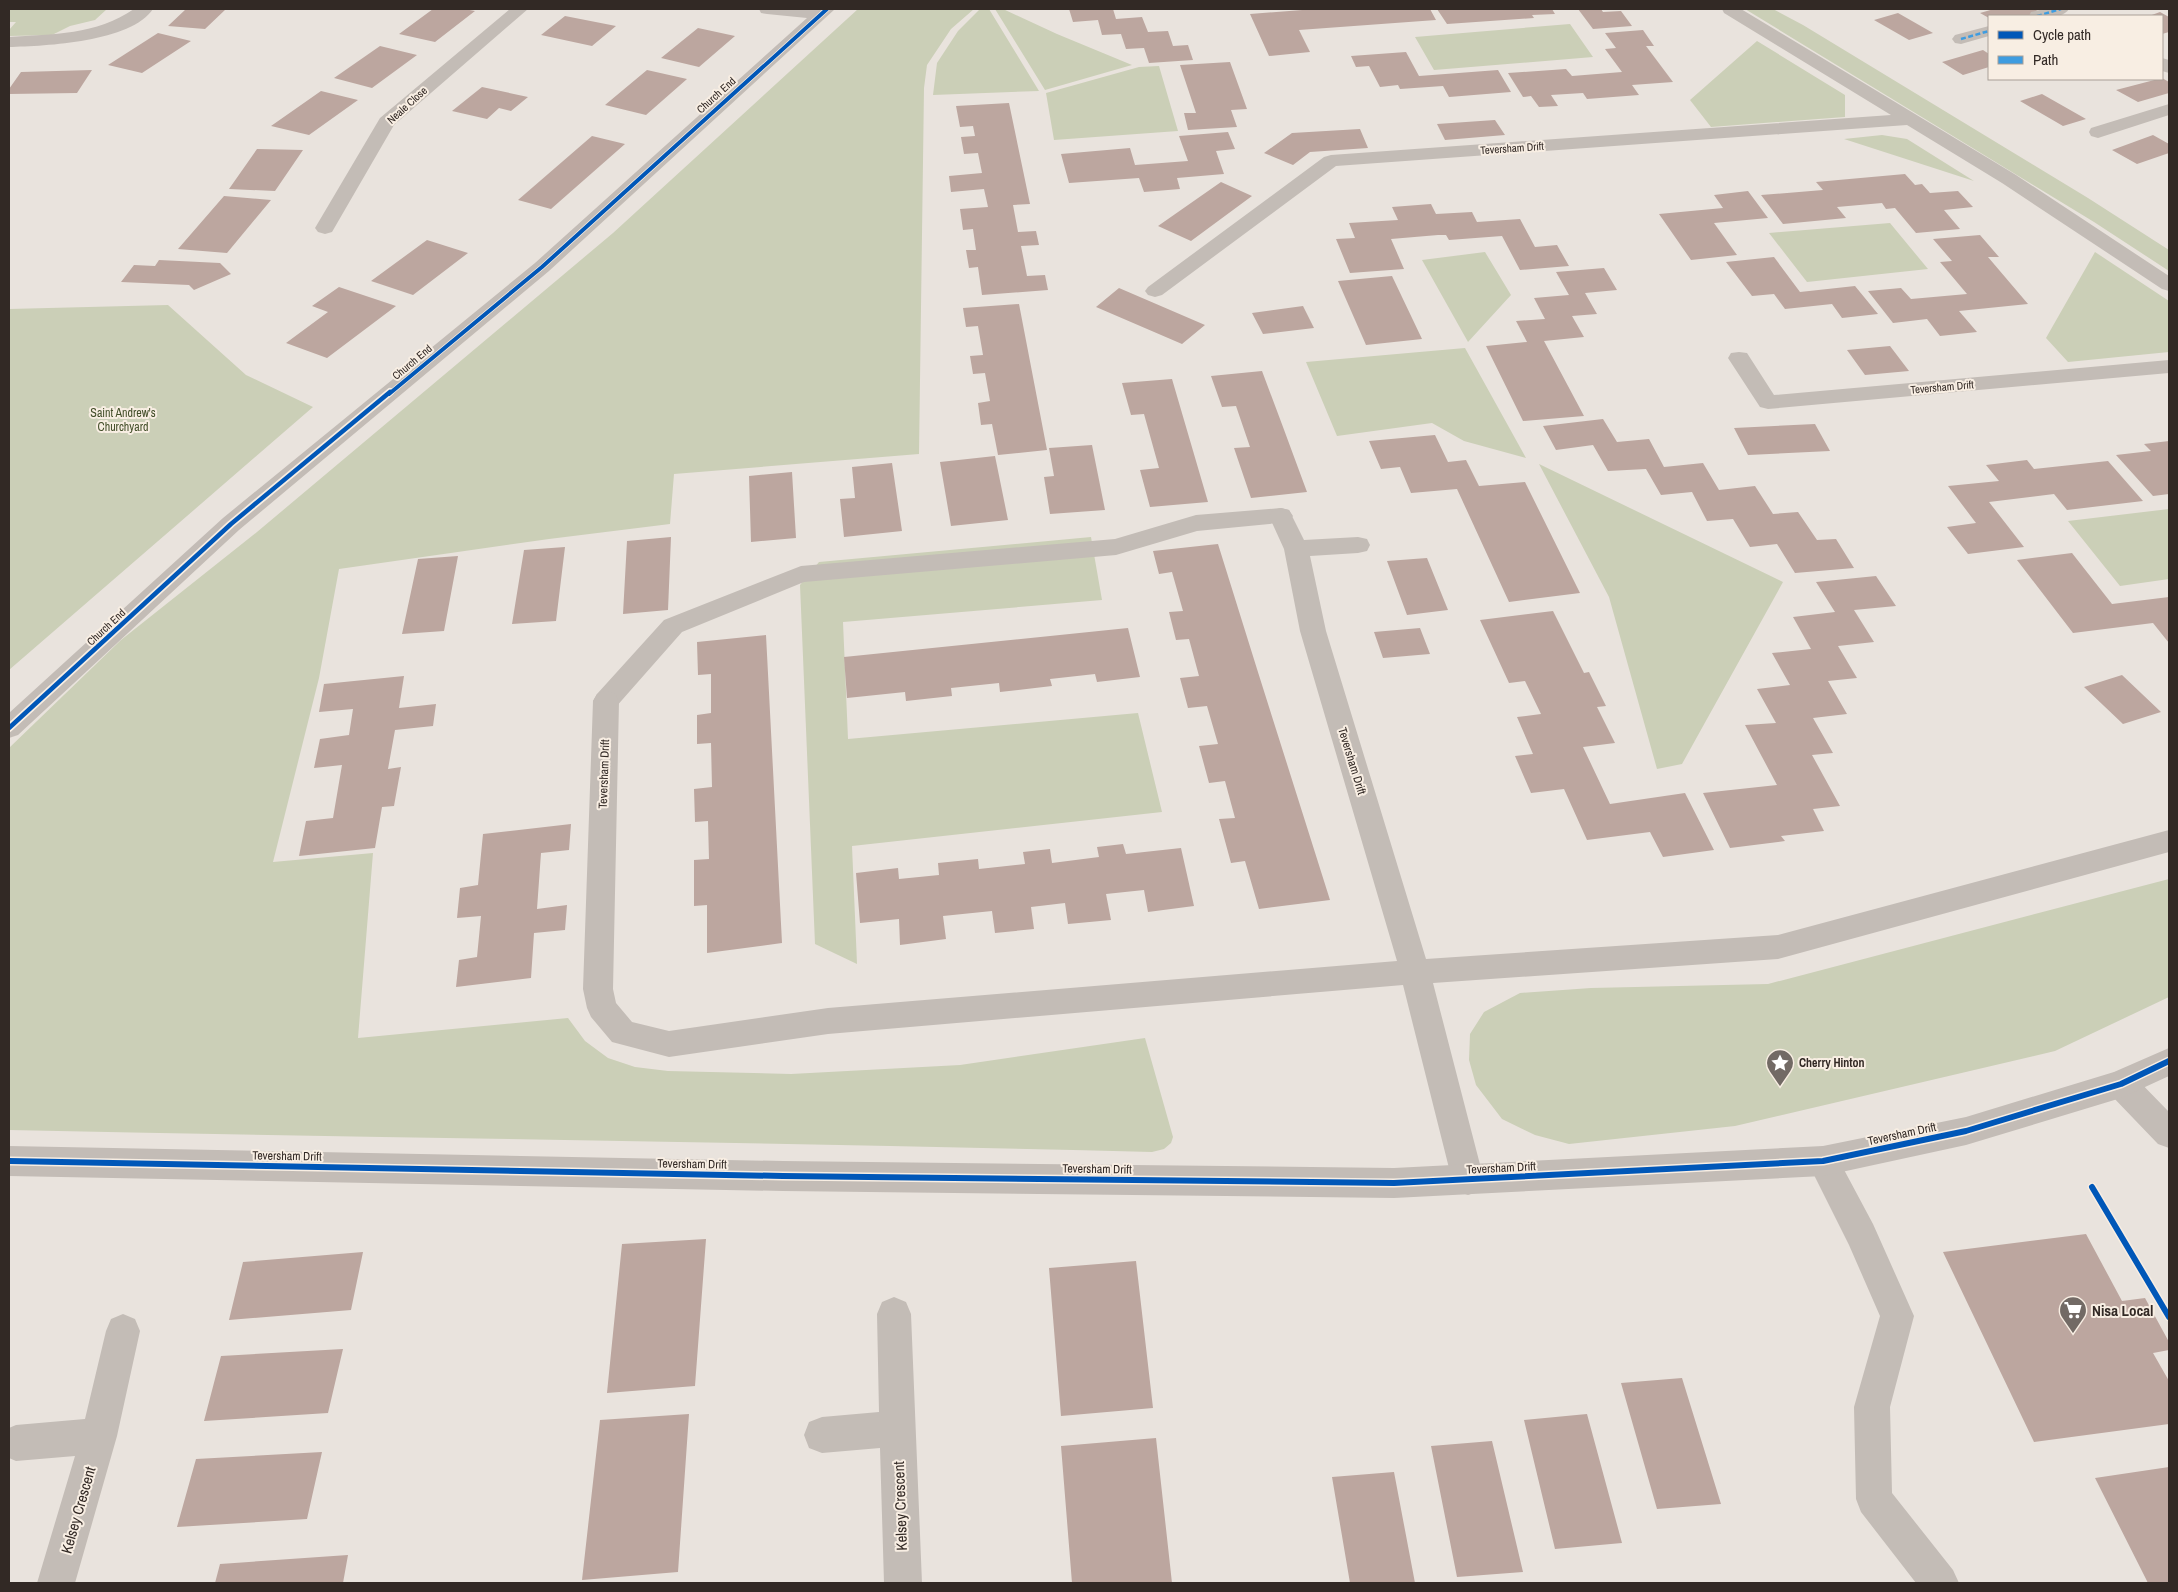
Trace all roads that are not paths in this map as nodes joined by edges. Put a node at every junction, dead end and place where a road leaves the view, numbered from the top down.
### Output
1 (145, 9) edge
2 (520, 9) edge
3 (767, 9) edge
4 (1730, 9) edge
5 (2068, 10) edge
6 (824, 11) edge
7 (2041, 15) edge
8 (1988, 31) edge
9 (1961, 39) dead end
10 (9, 42) edge
11 (2169, 109) edge
12 (1911, 119) junction
13 (2098, 132) dead end
14 (325, 228) dead end
15 (2169, 285) edge
16 (1155, 291) dead end
17 (1740, 358) dead end
18 (2169, 367) edge
19 (1358, 545) dead end
20 (1296, 549) junction
21 (9, 728) edge
22 (2169, 841) edge
23 (1414, 972) junction
24 (2169, 1061) edge
25 (2121, 1084) junction
26 (2169, 1134) edge
27 (9, 1161) edge
28 (1824, 1161) junction
29 (1468, 1180) junction
30 (894, 1314) dead end
31 (123, 1330) dead end
32 (897, 1429) junction
33 (822, 1435) dead end
34 (99, 1436) junction
35 (16, 1443) dead end
36 (56, 1583) edge
37 (902, 1583) edge
38 (1940, 1583) edge

1 - 10 street
2 - 14 street, Neale Close
3 - 6 street
4 - 12 street
5 - 7 street
6 - 21 street, Church End
8 - 9 street
11 - 13 street
12 - 15 street
12 - 16 street, Teversham Drift
17 - 18 street, Teversham Drift
19 - 20 street
20 - 23 street, Teversham Drift
20 - 23 street, Teversham Drift
22 - 23 street, Teversham Drift
23 - 29 street, Teversham Drift
24 - 25 street, Teversham Drift
25 - 26 street
25 - 28 street, Teversham Drift
27 - 29 street, Teversham Drift
28 - 29 street, Teversham Drift
28 - 38 street
30 - 32 street, Kelsey Crescent
31 - 34 street, Kelsey Crescent
32 - 33 street
32 - 37 street, Kelsey Crescent
34 - 35 street
34 - 36 street, Kelsey Crescent

